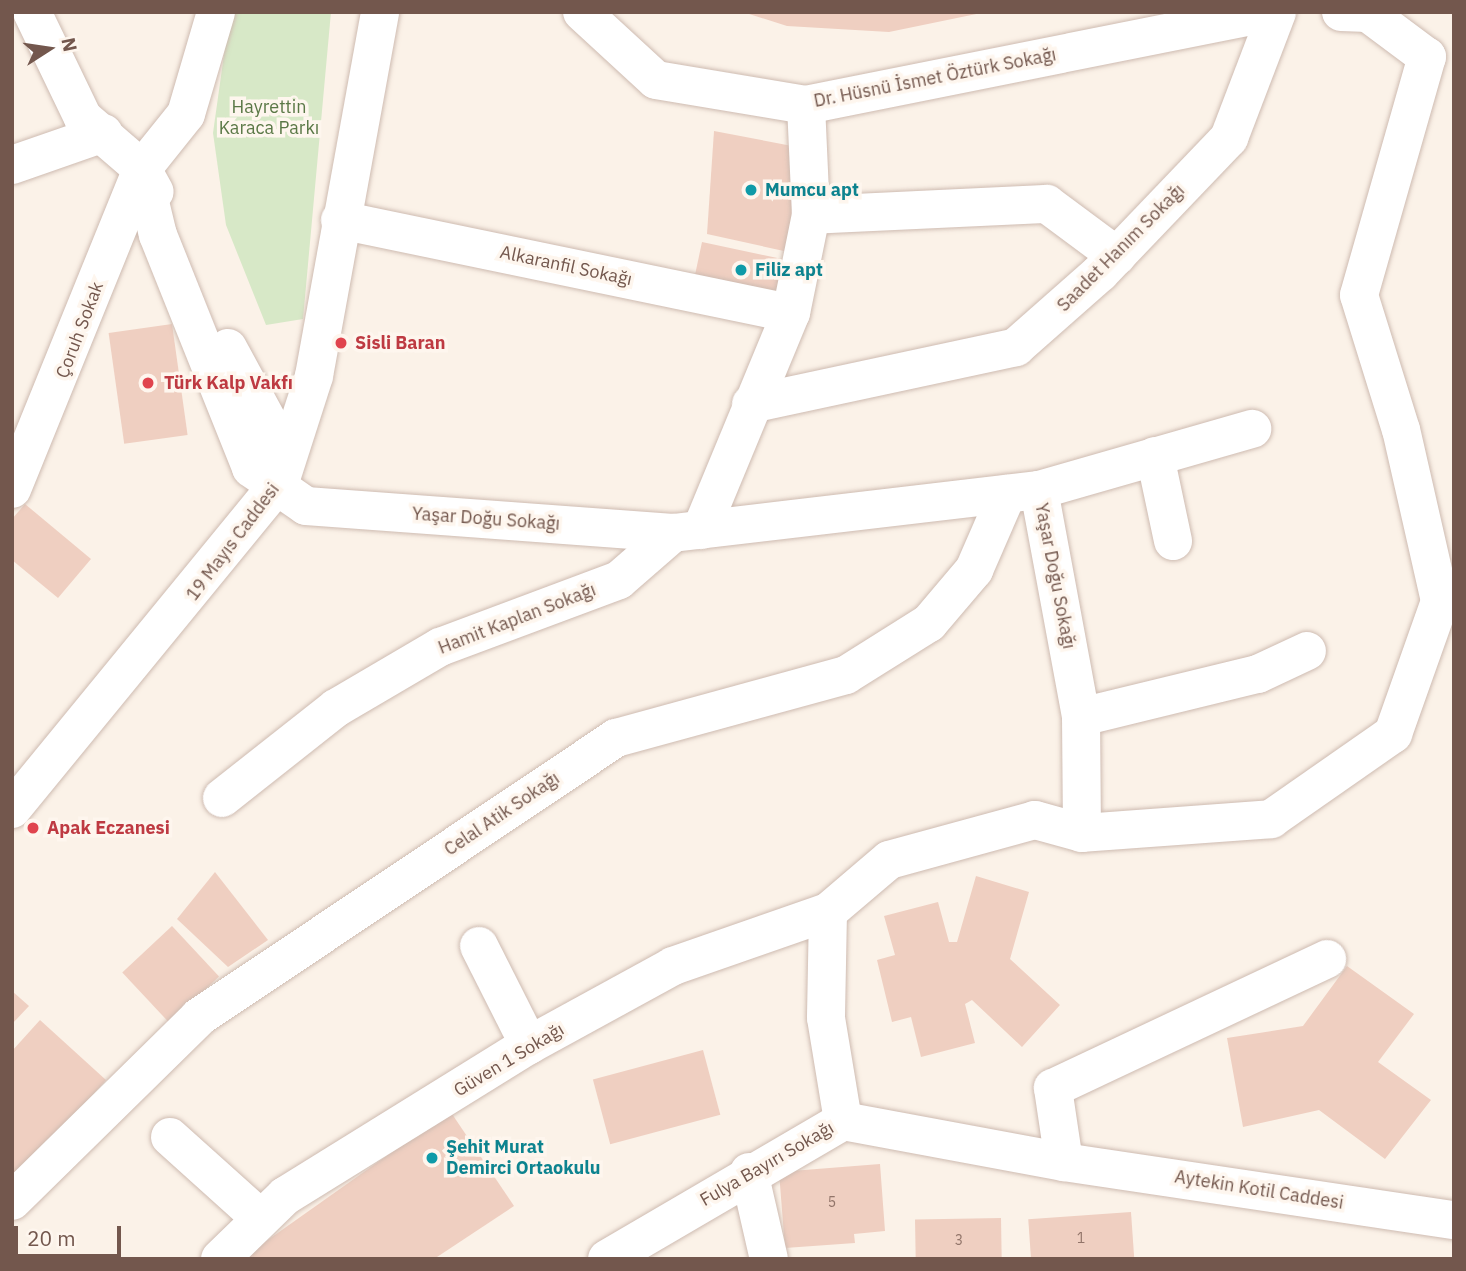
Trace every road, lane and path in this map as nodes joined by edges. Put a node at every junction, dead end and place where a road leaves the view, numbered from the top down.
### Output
1 (32, 12) edge
2 (54, 12) edge
3 (216, 12) edge
4 (380, 12) edge
5 (582, 12) edge
6 (1270, 12) edge
7 (1277, 12) edge
8 (1341, 12) edge
9 (806, 105) junction
10 (104, 133) junction
11 (12, 165) edge
12 (142, 169) junction
13 (811, 215) junction
14 (340, 220) junction
15 (1117, 256) junction
16 (791, 313) junction
17 (751, 404) junction
18 (1252, 429) dead end
19 (1155, 456) junction
20 (280, 482) junction
21 (12, 489) edge
22 (1023, 492) junction
23 (687, 532) junction
24 (1173, 541) dead end
25 (1307, 651) dead end
26 (1081, 717) junction
27 (222, 799) dead end
28 (12, 809) edge
29 (1083, 833) junction
30 (828, 912) junction
31 (479, 946) dead end
32 (1327, 959) dead end
33 (529, 1045) junction
34 (843, 1121) junction
35 (170, 1137) dead end
36 (1064, 1162) junction
37 (749, 1172) junction
38 (12, 1201) edge
39 (260, 1218) junction
40 (1454, 1220) edge
41 (220, 1259) edge
42 (607, 1259) edge
43 (769, 1259) edge

1 - 10 street
2 - 10 street
3 - 12 street, Çoruh Sokak
4 - 14 street, 19 Mayıs Caddesi
5 - 9 street, Dr. Hüsnü İsmet Öztürk Sokağı
6 - 9 street, Dr. Hüsnü İsmet Öztürk Sokağı
7 - 15 street, Saadet Hanım Sokağı
8 - 29 street
9 - 13 street
10 - 11 street
10 - 12 street
12 - 20 street
12 - 21 street, Çoruh Sokak
13 - 15 street
13 - 16 street
14 - 16 street, Alkaranfil Sokağı
14 - 20 street, 19 Mayıs Caddesi
15 - 17 street, Saadet Hanım Sokağı
16 - 17 street
17 - 23 street
18 - 19 street
19 - 22 street
19 - 24 street
20 - 23 street, Yaşar Doğu Sokağı
20 - 28 street, 19 Mayıs Caddesi
22 - 23 street, Yaşar Doğu Sokağı
22 - 26 street, Yaşar Doğu Sokağı
22 - 38 street, Celal Atik Sokağı
23 - 27 street, Hamit Kaplan Sokağı
25 - 26 street
26 - 29 street, Yaşar Doğu Sokağı
29 - 30 street, Güven 1 Sokağı
30 - 33 street, Güven 1 Sokağı
30 - 34 street
31 - 33 street
32 - 36 street
33 - 39 street, Güven 1 Sokağı
34 - 36 street, Fulya Bayırı Sokağı
34 - 37 street, Fulya Bayırı Sokağı
35 - 39 street
36 - 40 street, Aytekin Kotil Caddesi
37 - 42 street, Fulya Bayırı Sokağı
37 - 43 street
39 - 41 street, Güven 1 Sokağı

